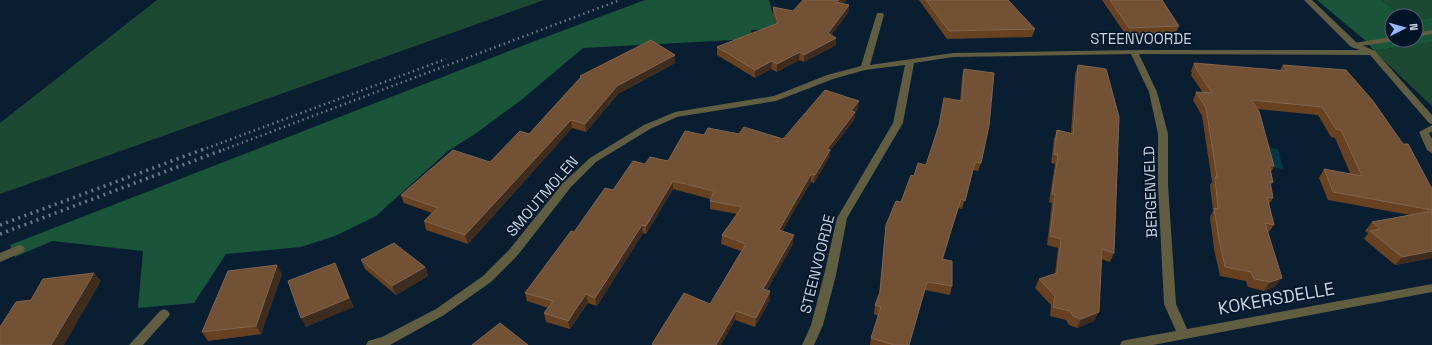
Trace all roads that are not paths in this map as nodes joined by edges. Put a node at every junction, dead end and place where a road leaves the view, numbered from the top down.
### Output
1 (1308, 0) edge
2 (880, 14) dead end
3 (1384, 40) edge
4 (1354, 45) junction
5 (1134, 52) junction
6 (1372, 53) junction
7 (910, 61) junction
8 (865, 68) junction
9 (1432, 122) edge
10 (1432, 128) edge
11 (1432, 150) edge
12 (19, 249) dead end
13 (0, 258) edge
14 (1432, 288) edge
15 (164, 314) dead end
16 (1183, 333) junction
17 (135, 345) edge
18 (372, 345) edge
19 (808, 345) edge
20 (1126, 345) edge

1 - 4 street
2 - 8 street
3 - 4 street
4 - 6 street
5 - 6 street, STEENVOORDE
5 - 7 street, STEENVOORDE
5 - 16 street, BERGENVELD
6 - 9 street
7 - 8 street, STEENVOORDE
7 - 19 street, STEENVOORDE
8 - 18 street, SMOUTMOLEN
10 - 11 street
12 - 13 street
14 - 16 street, KOKERSDELLE
15 - 17 street
16 - 20 street, KOKERSDELLE

